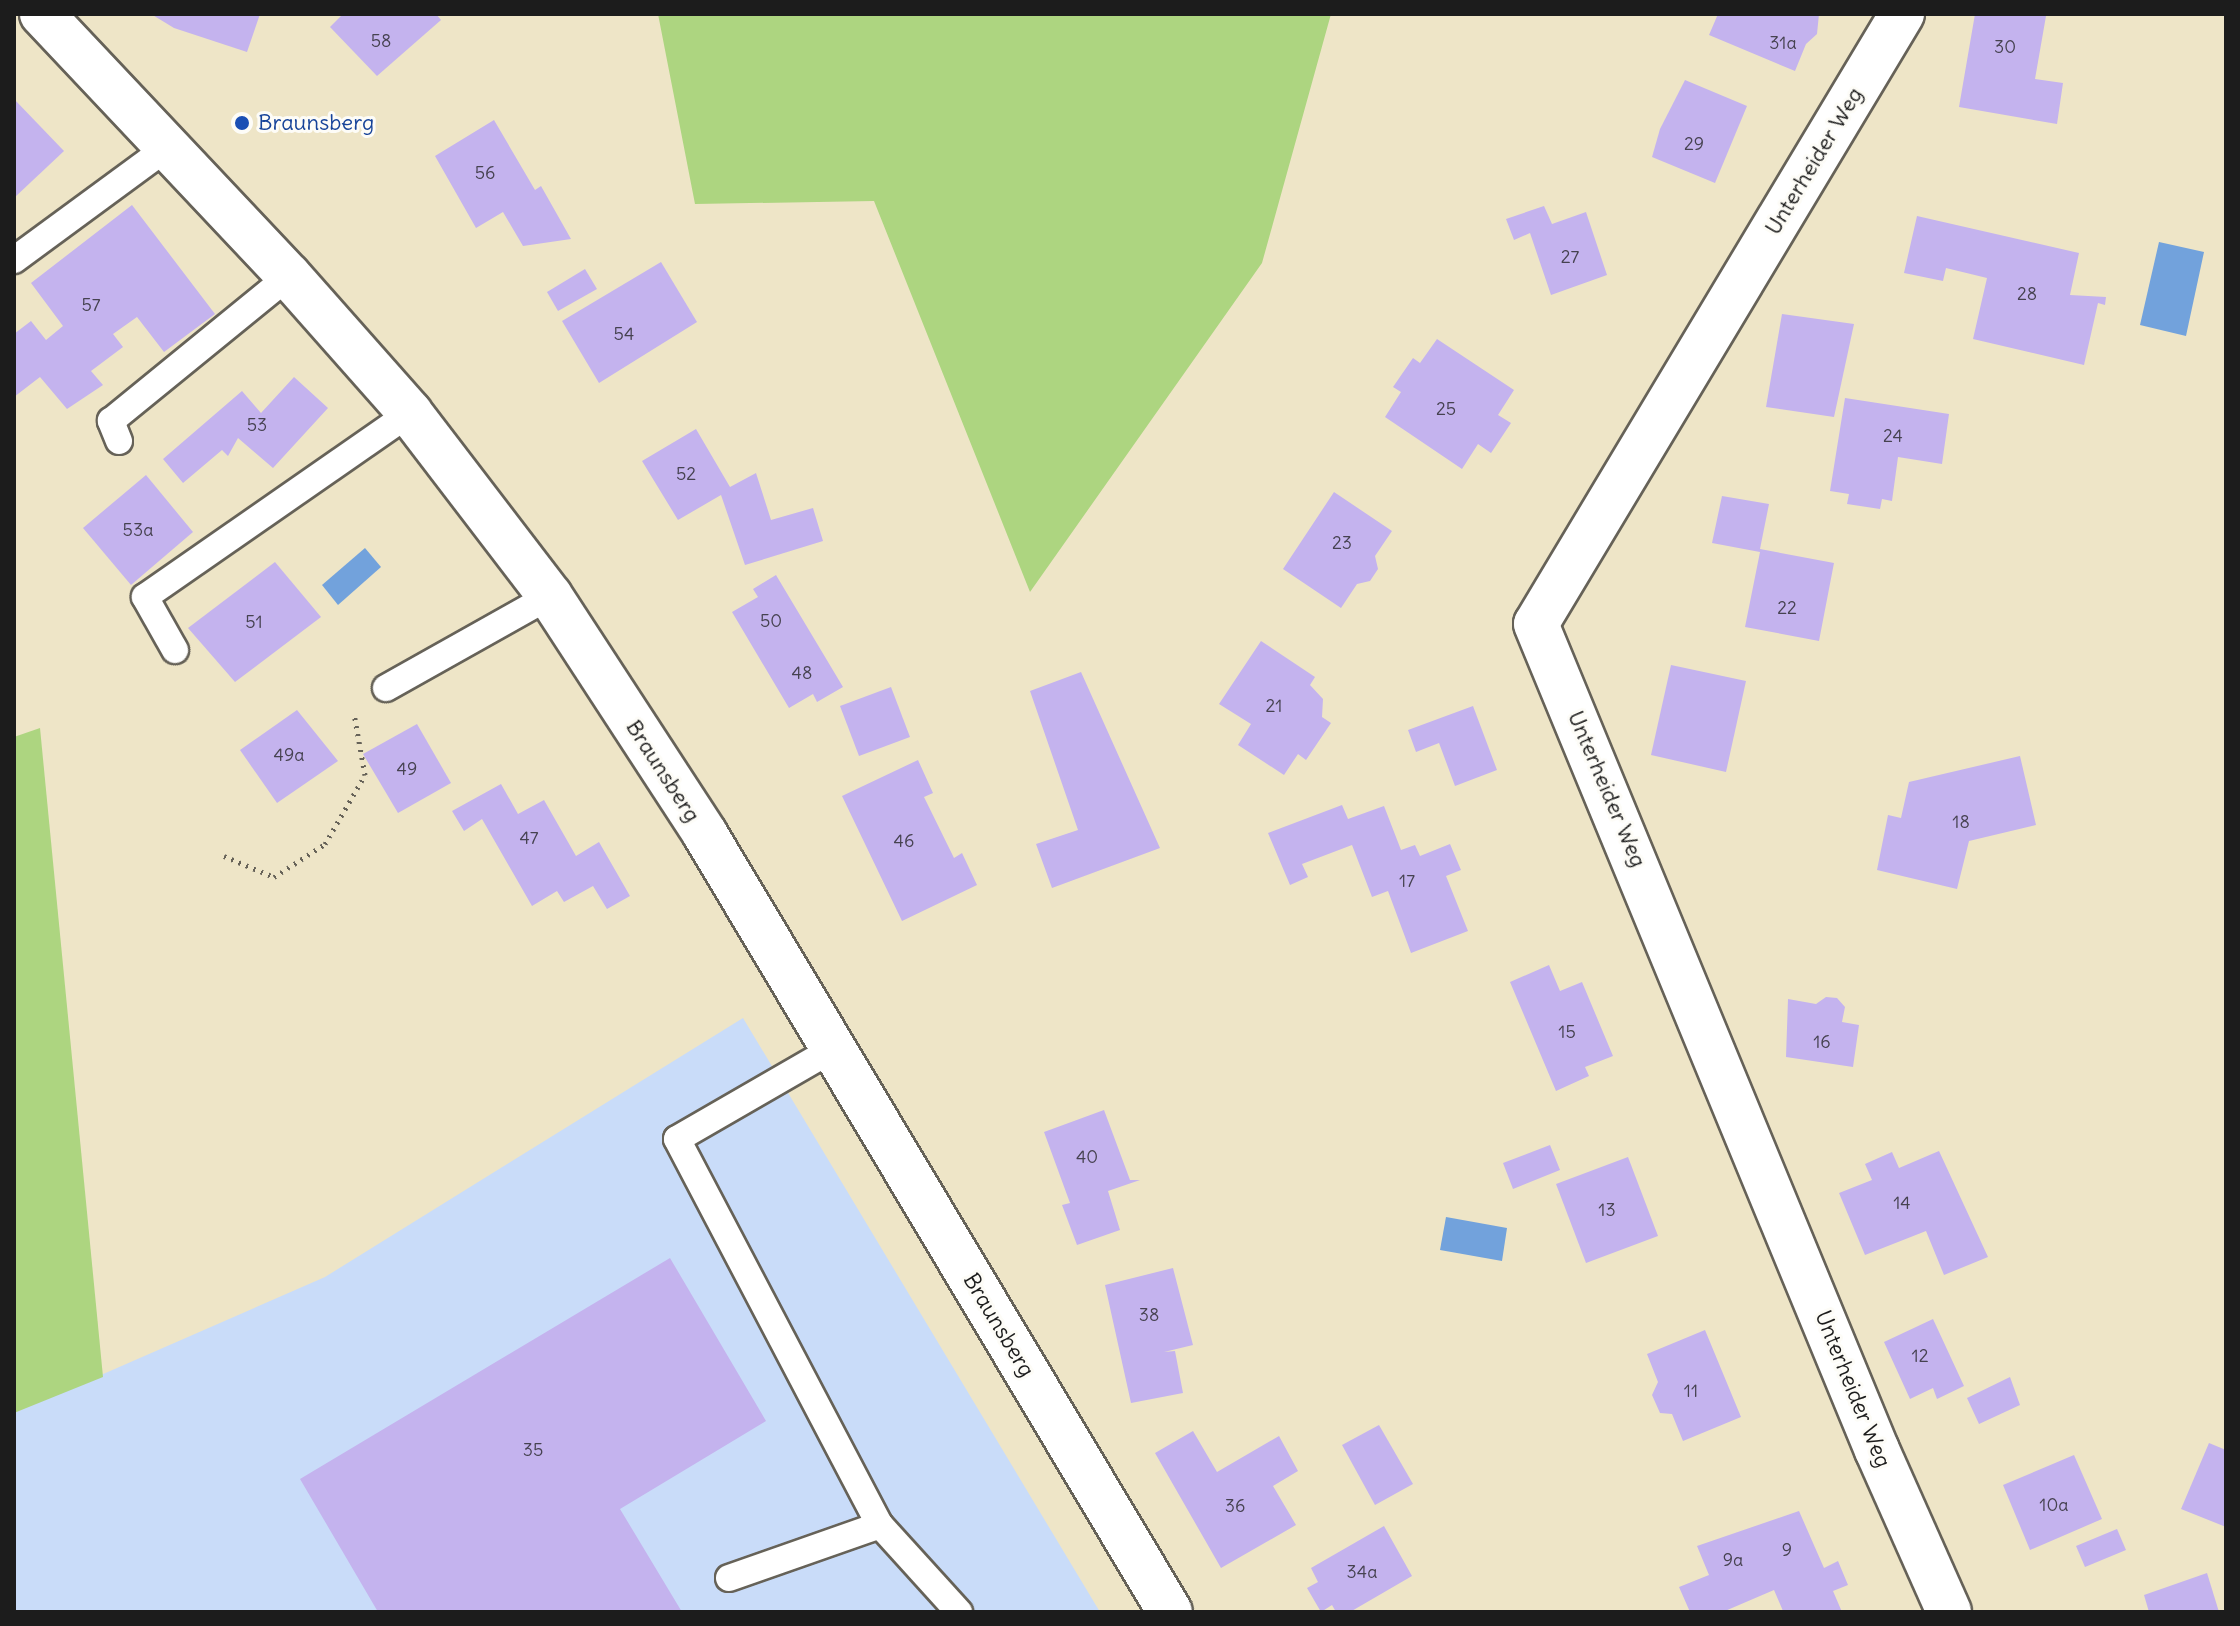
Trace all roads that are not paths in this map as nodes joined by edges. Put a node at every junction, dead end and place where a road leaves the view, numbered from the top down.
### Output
1 (42, 14) edge
2 (1902, 14) edge
3 (165, 149) junction
4 (14, 260) edge
5 (289, 276) junction
6 (410, 413) junction
7 (119, 441) dead end
8 (550, 596) junction
9 (175, 650) dead end
10 (386, 688) road end
11 (833, 1049) junction
12 (880, 1525) junction
13 (729, 1578) dead end
14 (959, 1612) edge
15 (1170, 1612) edge
16 (1949, 1612) edge

1 - 3 main road, Braunsberg
2 - 16 main road, Unterheider Weg
3 - 4 lane
3 - 5 main road, Braunsberg
5 - 6 main road, Braunsberg
5 - 7 lane
6 - 8 main road, Braunsberg
6 - 9 lane
8 - 10 lane
8 - 11 main road, Braunsberg
11 - 12 lane
11 - 15 main road, Braunsberg
12 - 13 lane
12 - 14 lane

